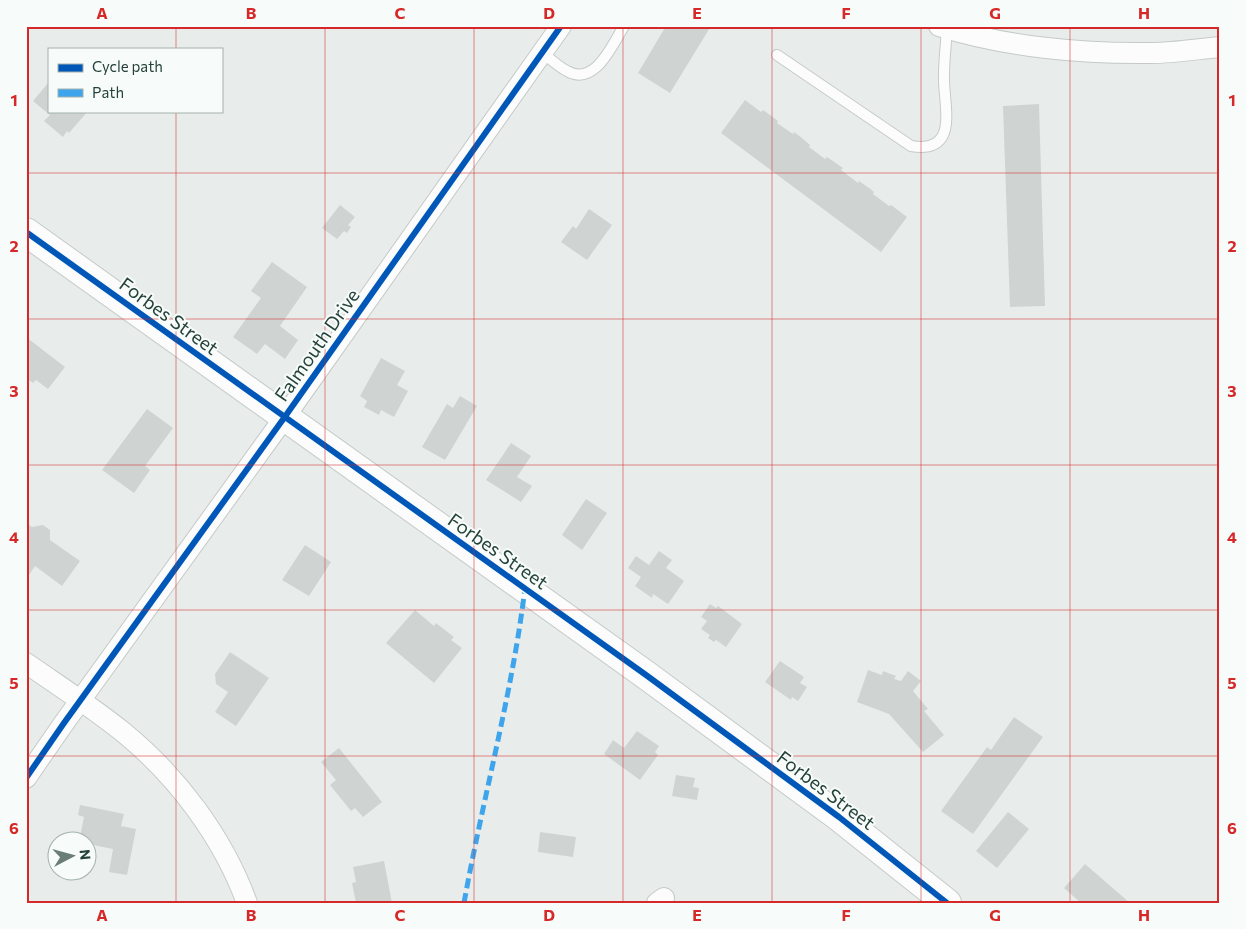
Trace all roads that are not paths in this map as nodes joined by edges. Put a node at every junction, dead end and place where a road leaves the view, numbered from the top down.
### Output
1 (624, 26) edge
2 (943, 27) edge
3 (557, 28) edge
4 (1220, 47) edge
5 (542, 52) junction
6 (777, 55) dead end
7 (26, 232) edge
8 (284, 418) junction
9 (26, 663) edge
10 (80, 700) junction
11 (26, 778) edge
12 (247, 903) edge
13 (947, 903) edge

1 - 5 lane
2 - 4 street
2 - 6 lane
3 - 5 street, Falmouth Drive
5 - 8 street, Falmouth Drive
7 - 8 street, Forbes Street
8 - 10 street, Falmouth Drive
8 - 13 street, Forbes Street
9 - 10 street
10 - 11 street, Falmouth Drive
10 - 12 street

